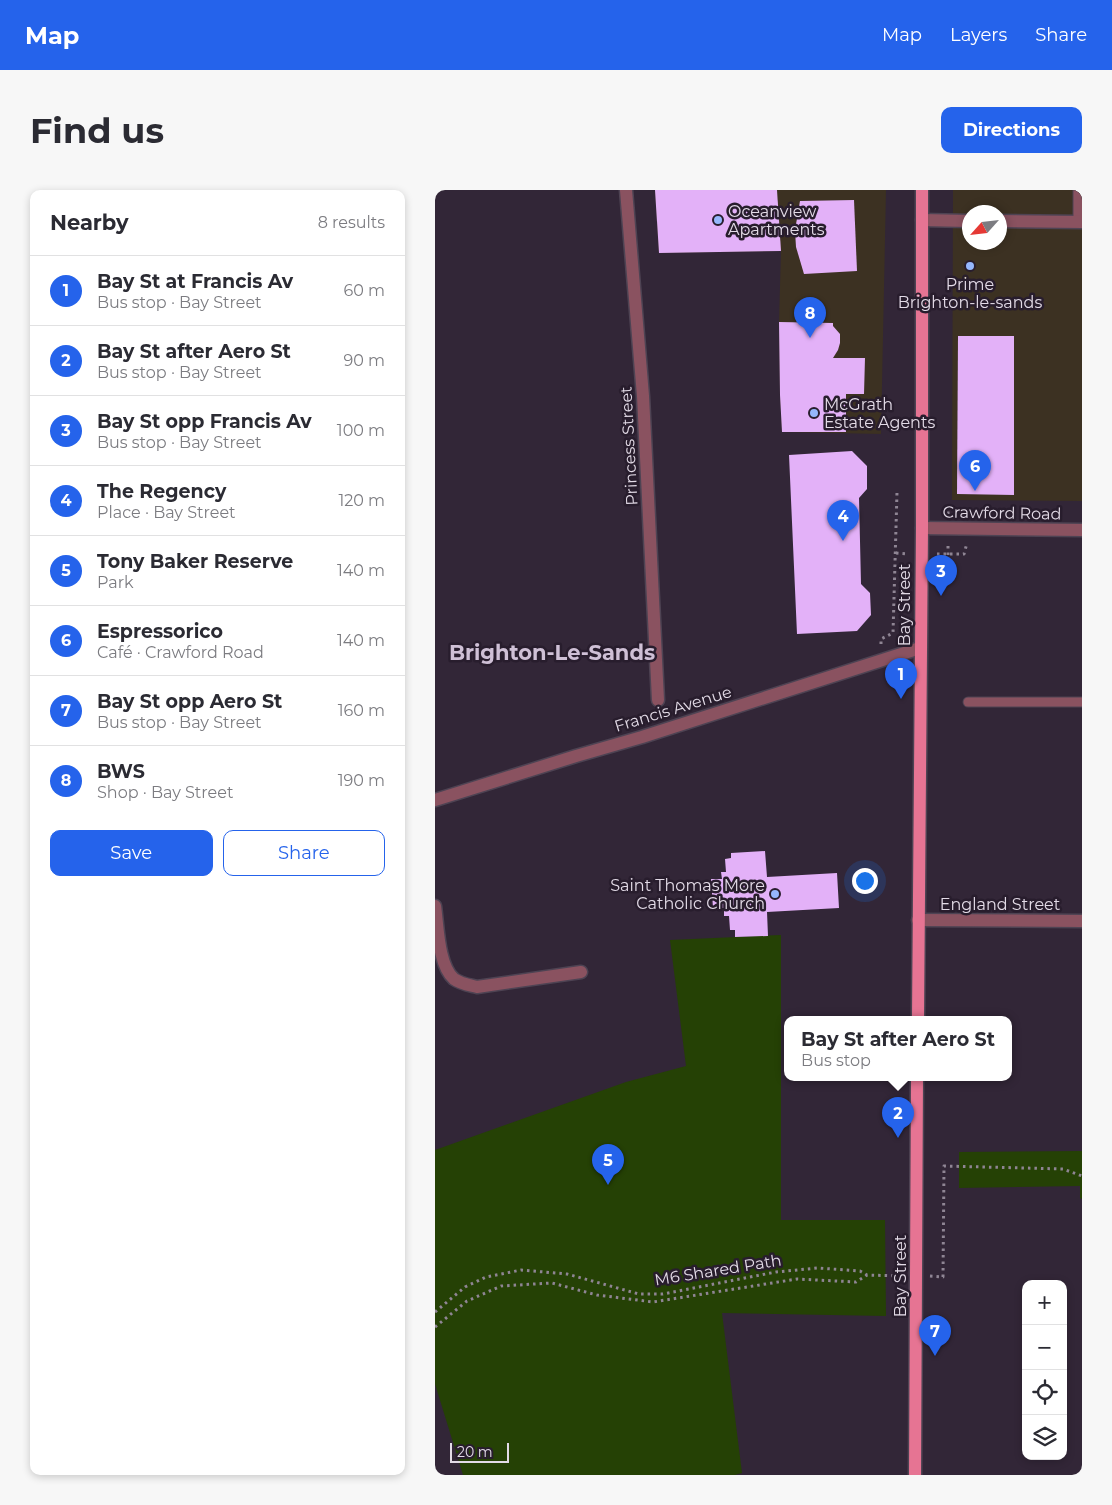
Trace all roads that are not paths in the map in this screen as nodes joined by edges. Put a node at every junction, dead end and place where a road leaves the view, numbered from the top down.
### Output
1 (625, 190) edge
2 (922, 190) edge
3 (1078, 190) edge
4 (922, 220) junction
5 (962, 221) edge
6 (1007, 221) edge
7 (1080, 222) edge
8 (921, 528) junction
9 (1082, 530) edge
10 (920, 648) junction
11 (658, 700) dead end
12 (968, 702) dead end
13 (1082, 702) edge
14 (435, 800) edge
15 (435, 906) edge
16 (918, 920) junction
17 (1082, 921) edge
18 (581, 972) dead end
19 (918, 1016) edge
20 (917, 1081) edge
21 (915, 1475) edge

1 - 11 street, Princess Street
2 - 4 main road, Bay Street
3 - 7 lane
4 - 5 street
4 - 8 main road, Bay Street
6 - 7 street
8 - 9 street, Crawford Road
8 - 10 main road, Bay Street
10 - 14 street, Francis Avenue
10 - 16 main road, Bay Street
12 - 13 lane
15 - 18 street
16 - 17 street, England Street
16 - 19 main road, Bay Street
20 - 21 main road, Bay Street

